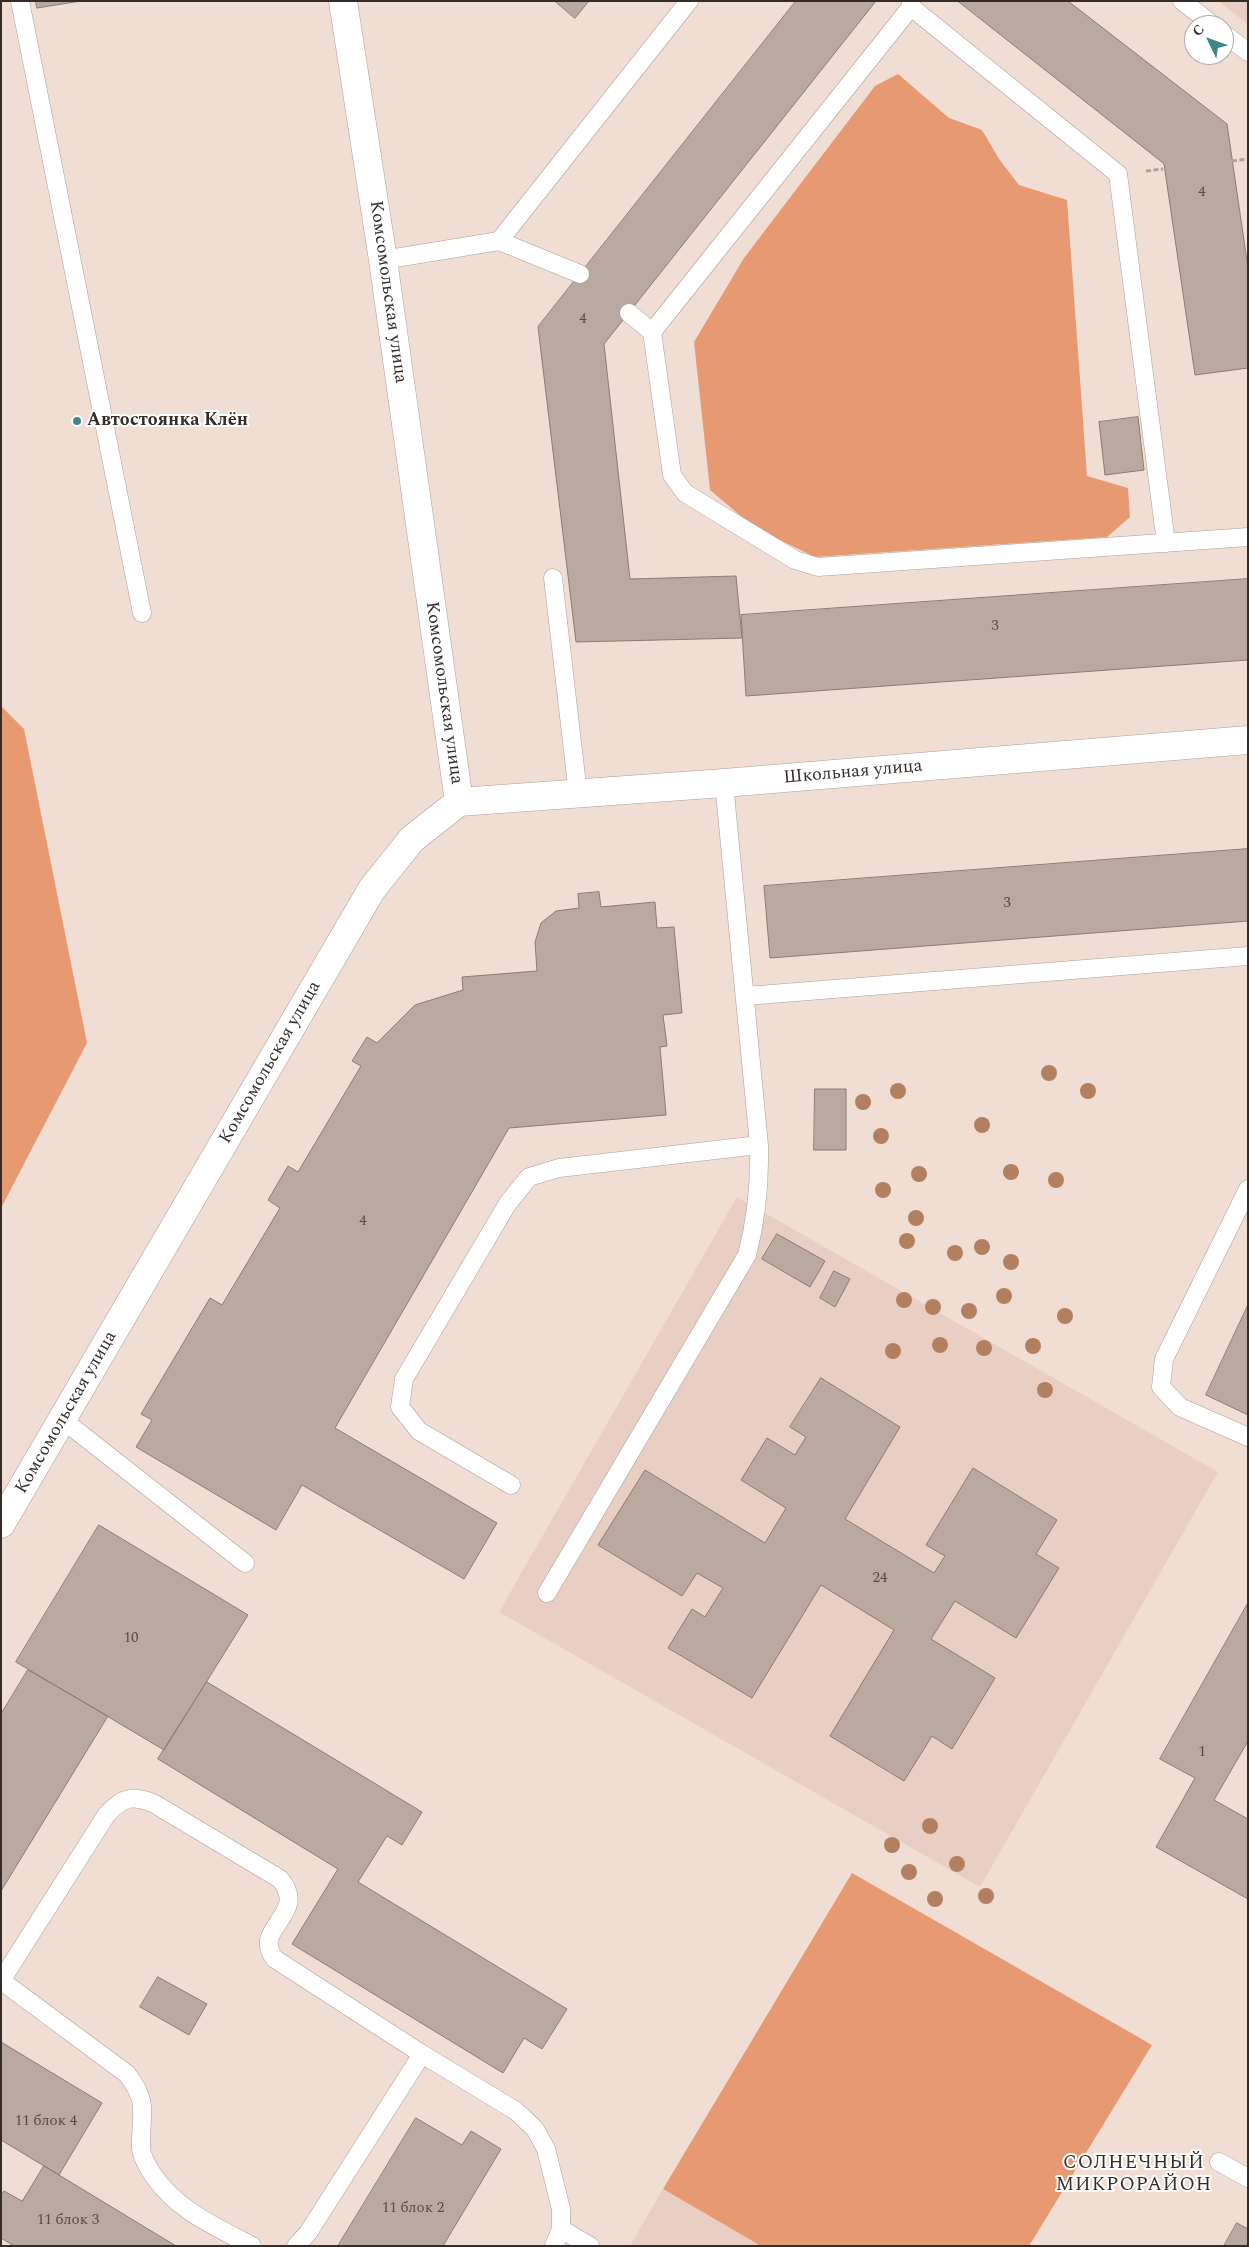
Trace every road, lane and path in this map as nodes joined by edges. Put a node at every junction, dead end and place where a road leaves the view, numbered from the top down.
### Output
1 (20, 1) edge
2 (343, 1) edge
3 (689, 1) edge
4 (1182, 1) edge
5 (911, 4) edge
6 (1200, 15) edge
7 (1234, 42) edge
8 (1248, 52) edge
9 (1248, 159) edge
10 (1232, 161) dead end
11 (499, 242) junction
12 (383, 260) junction
13 (580, 274) dead end
14 (629, 313) dead end
15 (652, 332) junction
16 (1248, 537) edge
17 (1166, 543) junction
18 (553, 578) dead end
19 (142, 613) dead end
20 (1248, 740) edge
21 (724, 783) junction
22 (578, 794) junction
23 (459, 802) junction
24 (1248, 956) edge
25 (746, 996) junction
26 (759, 1145) junction
27 (1248, 1189) edge
28 (63, 1420) junction
29 (1248, 1437) edge
30 (511, 1485) dead end
31 (1, 1524) edge
32 (245, 1563) dead end
33 (547, 1594) dead end
34 (2, 1982) edge
35 (422, 2054) junction
36 (1219, 2162) dead end
37 (1248, 2178) edge
38 (561, 2229) junction
39 (252, 2246) edge
40 (296, 2246) edge
41 (554, 2246) edge
42 (590, 2246) edge

1 - 19 lane
2 - 12 street, Комсомольская улица
3 - 11 lane
4 - 6 lane
5 - 15 lane
5 - 17 lane
7 - 8 lane
9 - 10 path
11 - 12 lane
11 - 13 lane
12 - 23 street, Комсомольская улица
14 - 15 lane
15 - 17 lane
16 - 17 lane
18 - 22 lane
20 - 21 street, Школьная улица
21 - 22 street, Школьная улица
21 - 25 lane
22 - 23 street, Школьная улица
23 - 28 street, Комсомольская улица
24 - 25 lane
25 - 26 lane
26 - 30 lane
26 - 33 lane
27 - 29 lane
28 - 31 street, Комсомольская улица
28 - 32 lane
34 - 35 lane
34 - 39 lane
35 - 38 lane
35 - 40 lane
36 - 37 lane
38 - 41 lane
38 - 42 lane

